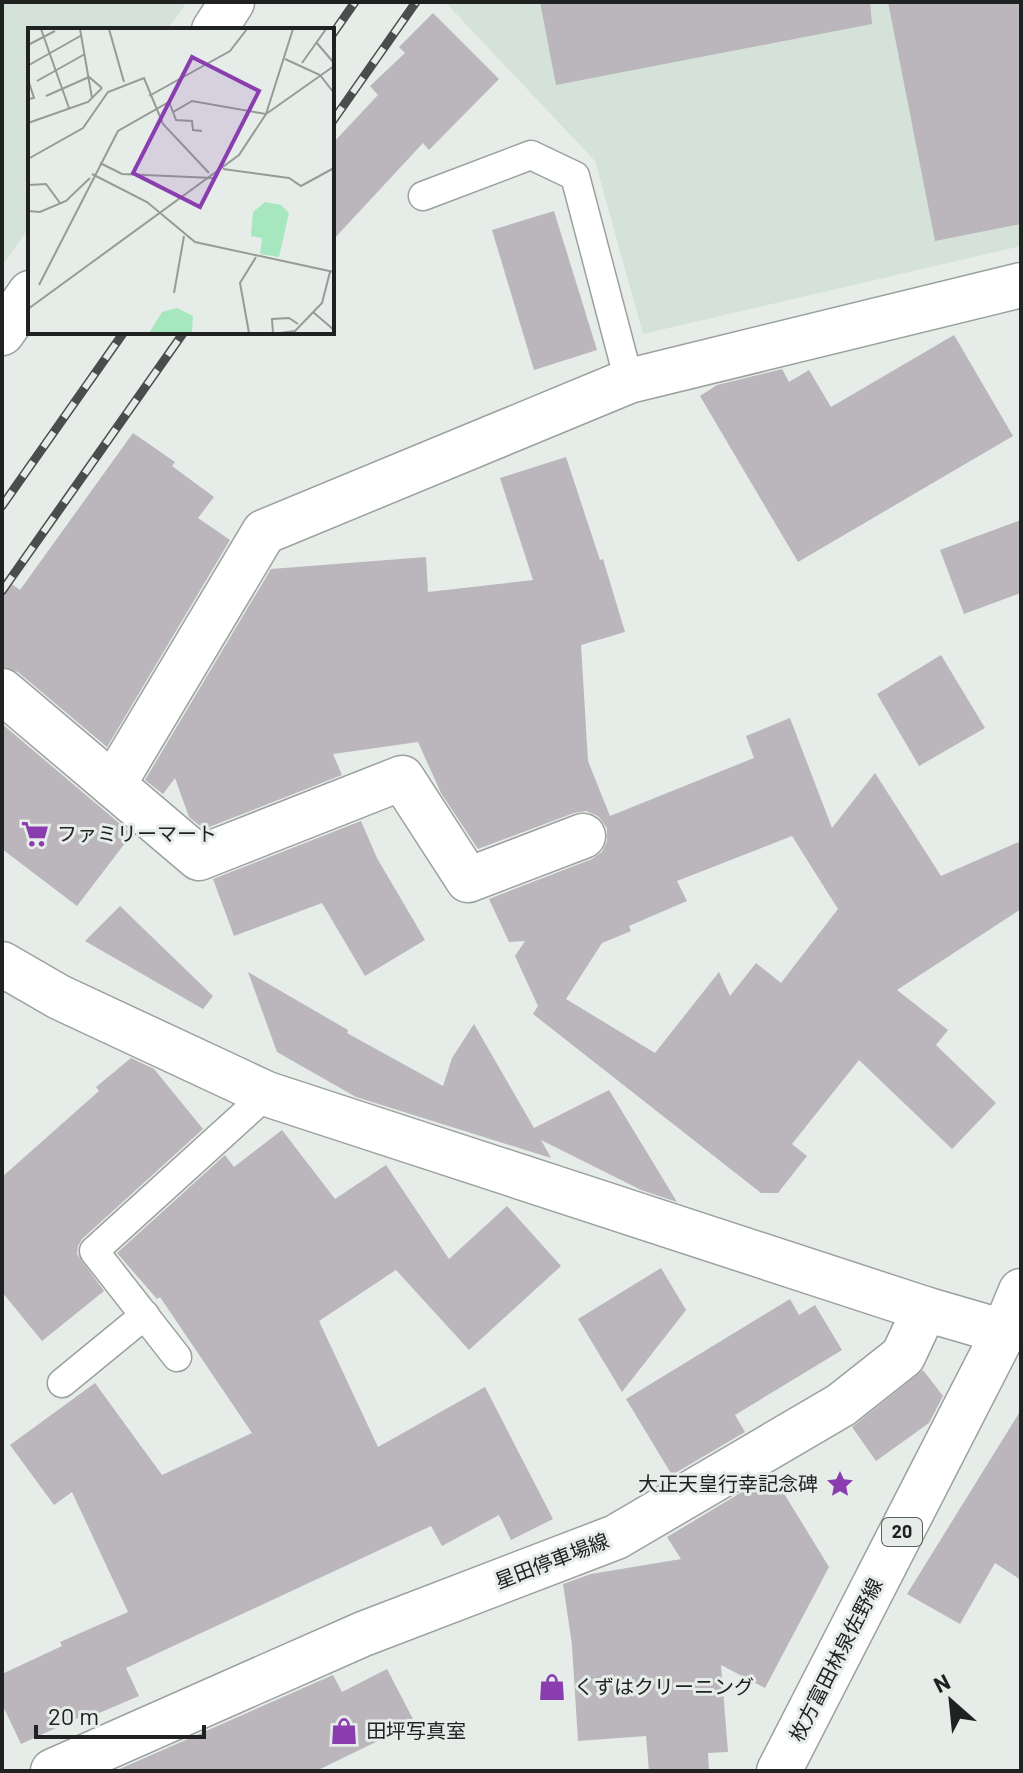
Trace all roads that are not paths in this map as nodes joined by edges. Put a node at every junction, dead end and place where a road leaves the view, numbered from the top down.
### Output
1 (232, 2) edge
2 (215, 28) edge
3 (423, 196) dead end
4 (1021, 285) edge
5 (28, 296) edge
6 (2, 333) edge
7 (629, 381) junction
8 (2, 691) edge
9 (113, 785) junction
10 (583, 836) dead end
11 (2, 964) edge
12 (267, 1094) junction
13 (1021, 1291) edge
14 (925, 1309) junction
15 (145, 1315) junction
16 (1004, 1332) junction
17 (177, 1357) dead end
18 (62, 1383) dead end
19 (53, 1771) edge
20 (779, 1771) edge

1 - 2 street
3 - 7 lane
4 - 7 street
5 - 6 street
7 - 9 street
8 - 9 street
9 - 10 street
11 - 12 street
12 - 14 street
12 - 15 lane
13 - 16 street, 枚方富田林泉佐野線 / 20
14 - 16 street
14 - 19 street, 星田停車場線
15 - 17 lane
15 - 18 lane
16 - 20 street, 枚方富田林泉佐野線 / 20

